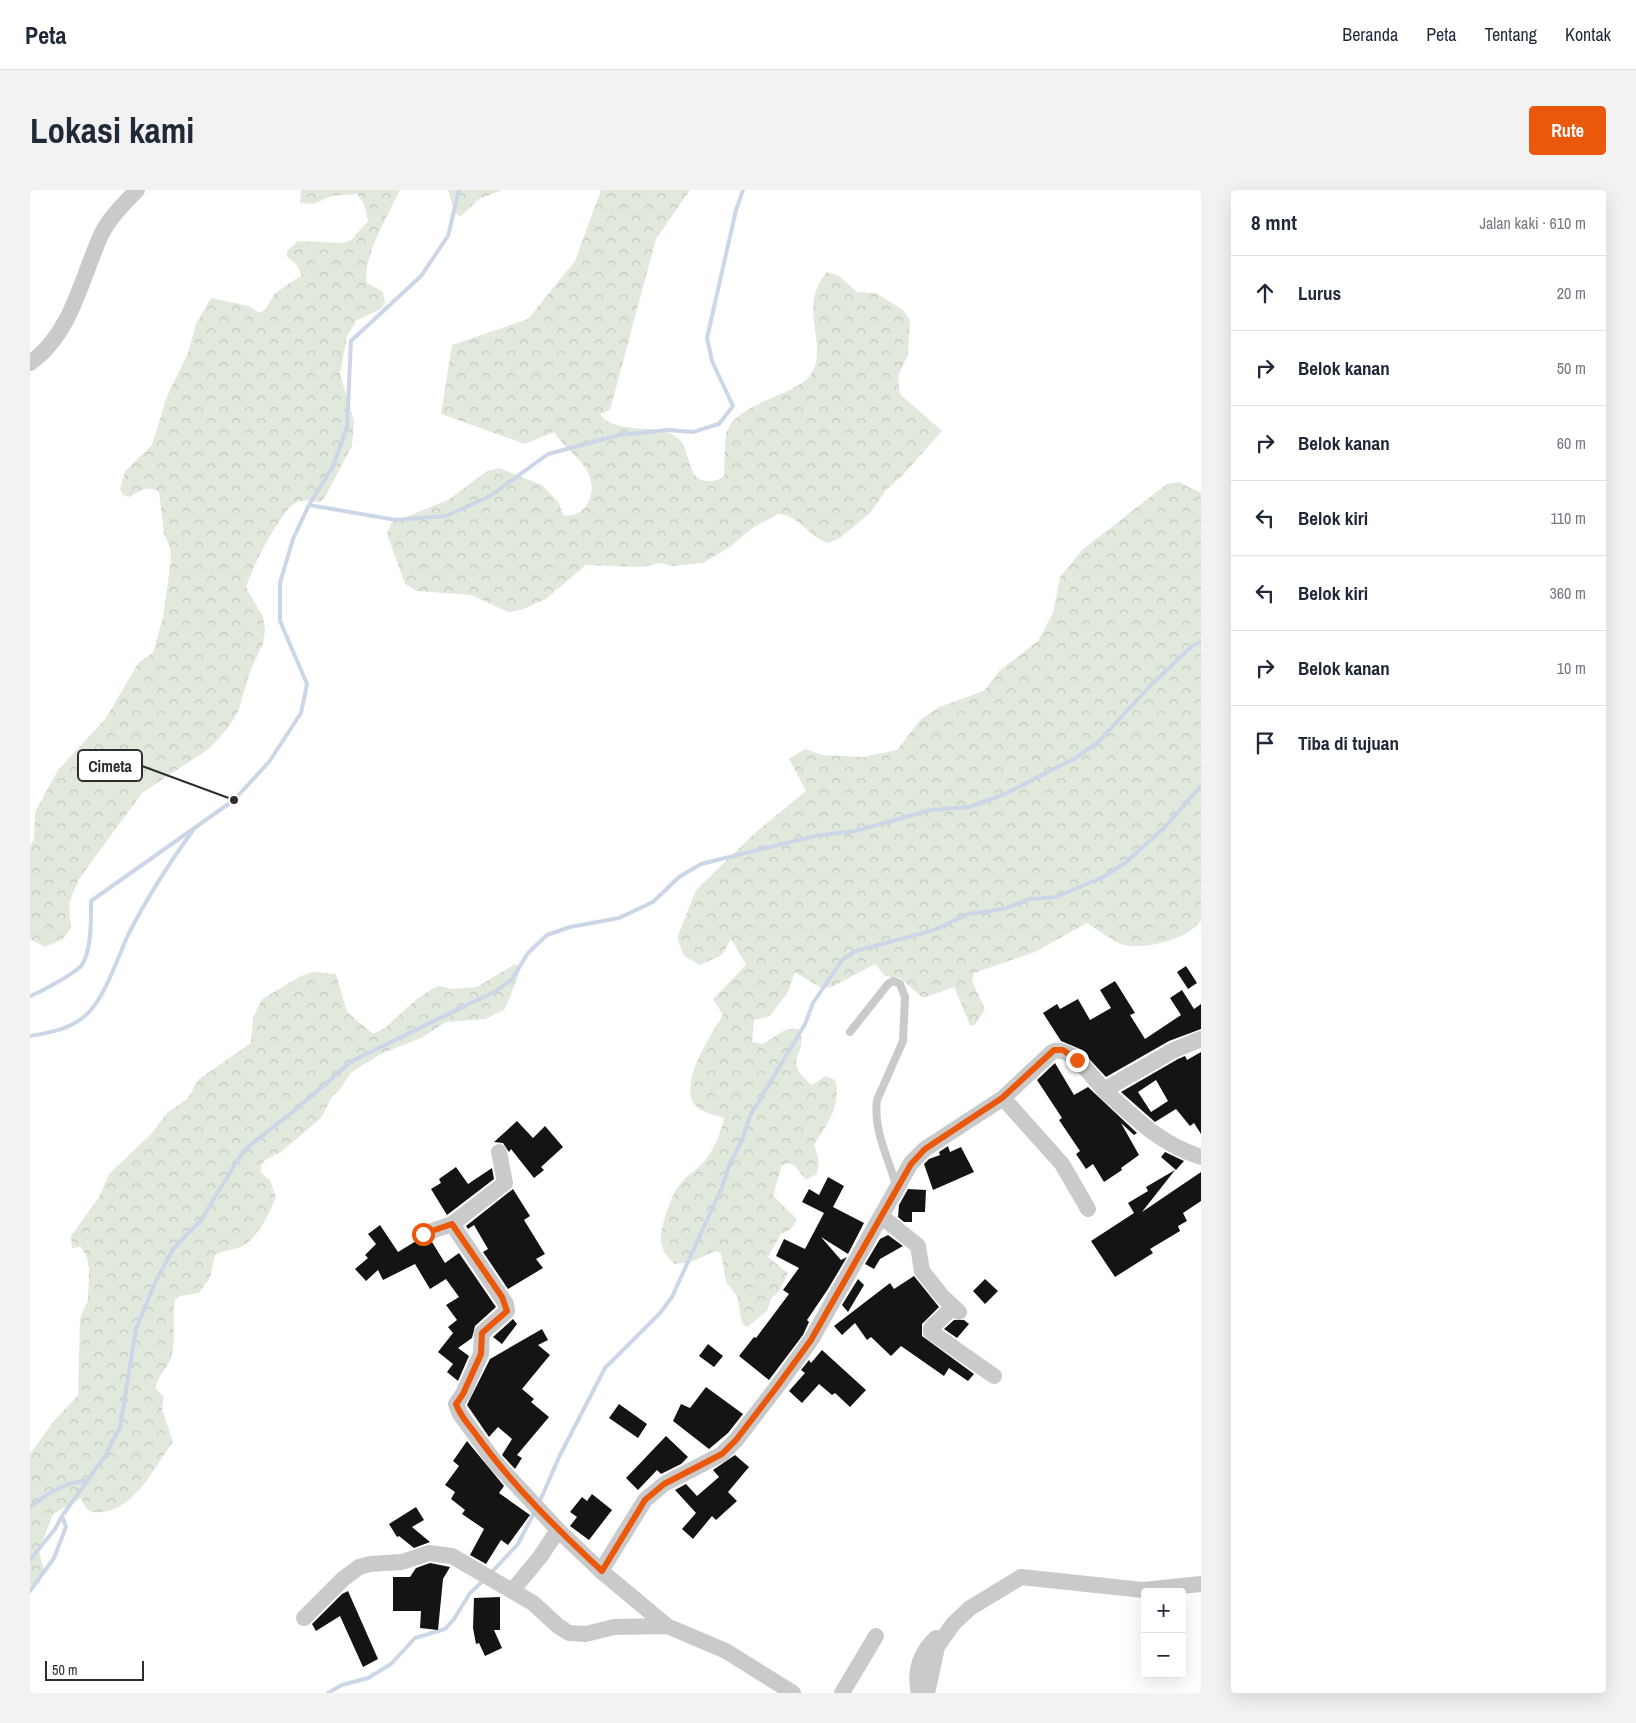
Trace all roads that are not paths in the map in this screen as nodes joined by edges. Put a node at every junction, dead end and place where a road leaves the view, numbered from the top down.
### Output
1 (137, 190) edge
2 (30, 363) edge
3 (850, 1032) dead end
4 (1201, 1039) edge
5 (1104, 1090) junction
6 (1002, 1098) junction
7 (499, 1152) dead end
8 (1201, 1156) edge
9 (897, 1187) junction
10 (1088, 1209) dead end
11 (881, 1216) junction
12 (452, 1224) junction
13 (423, 1234) dead end
14 (994, 1376) dead end
15 (558, 1530) junction
16 (602, 1571) junction
17 (1201, 1584) edge
18 (512, 1591) junction
19 (304, 1618) dead end
20 (953, 1624) junction
21 (666, 1626) junction
22 (876, 1636) dead end
23 (793, 1693) edge
24 (842, 1693) edge
25 (919, 1693) edge
26 (927, 1693) edge

1 - 2 street
3 - 9 lane
4 - 5 street
5 - 6 street
5 - 8 street
6 - 9 street
6 - 10 street
7 - 12 street
9 - 11 street
11 - 14 street
11 - 16 street
12 - 13 street
12 - 15 street
15 - 16 street
15 - 18 street
16 - 21 street
17 - 20 street
18 - 19 street
18 - 21 street
20 - 25 street
20 - 26 street
21 - 23 street
22 - 24 street

